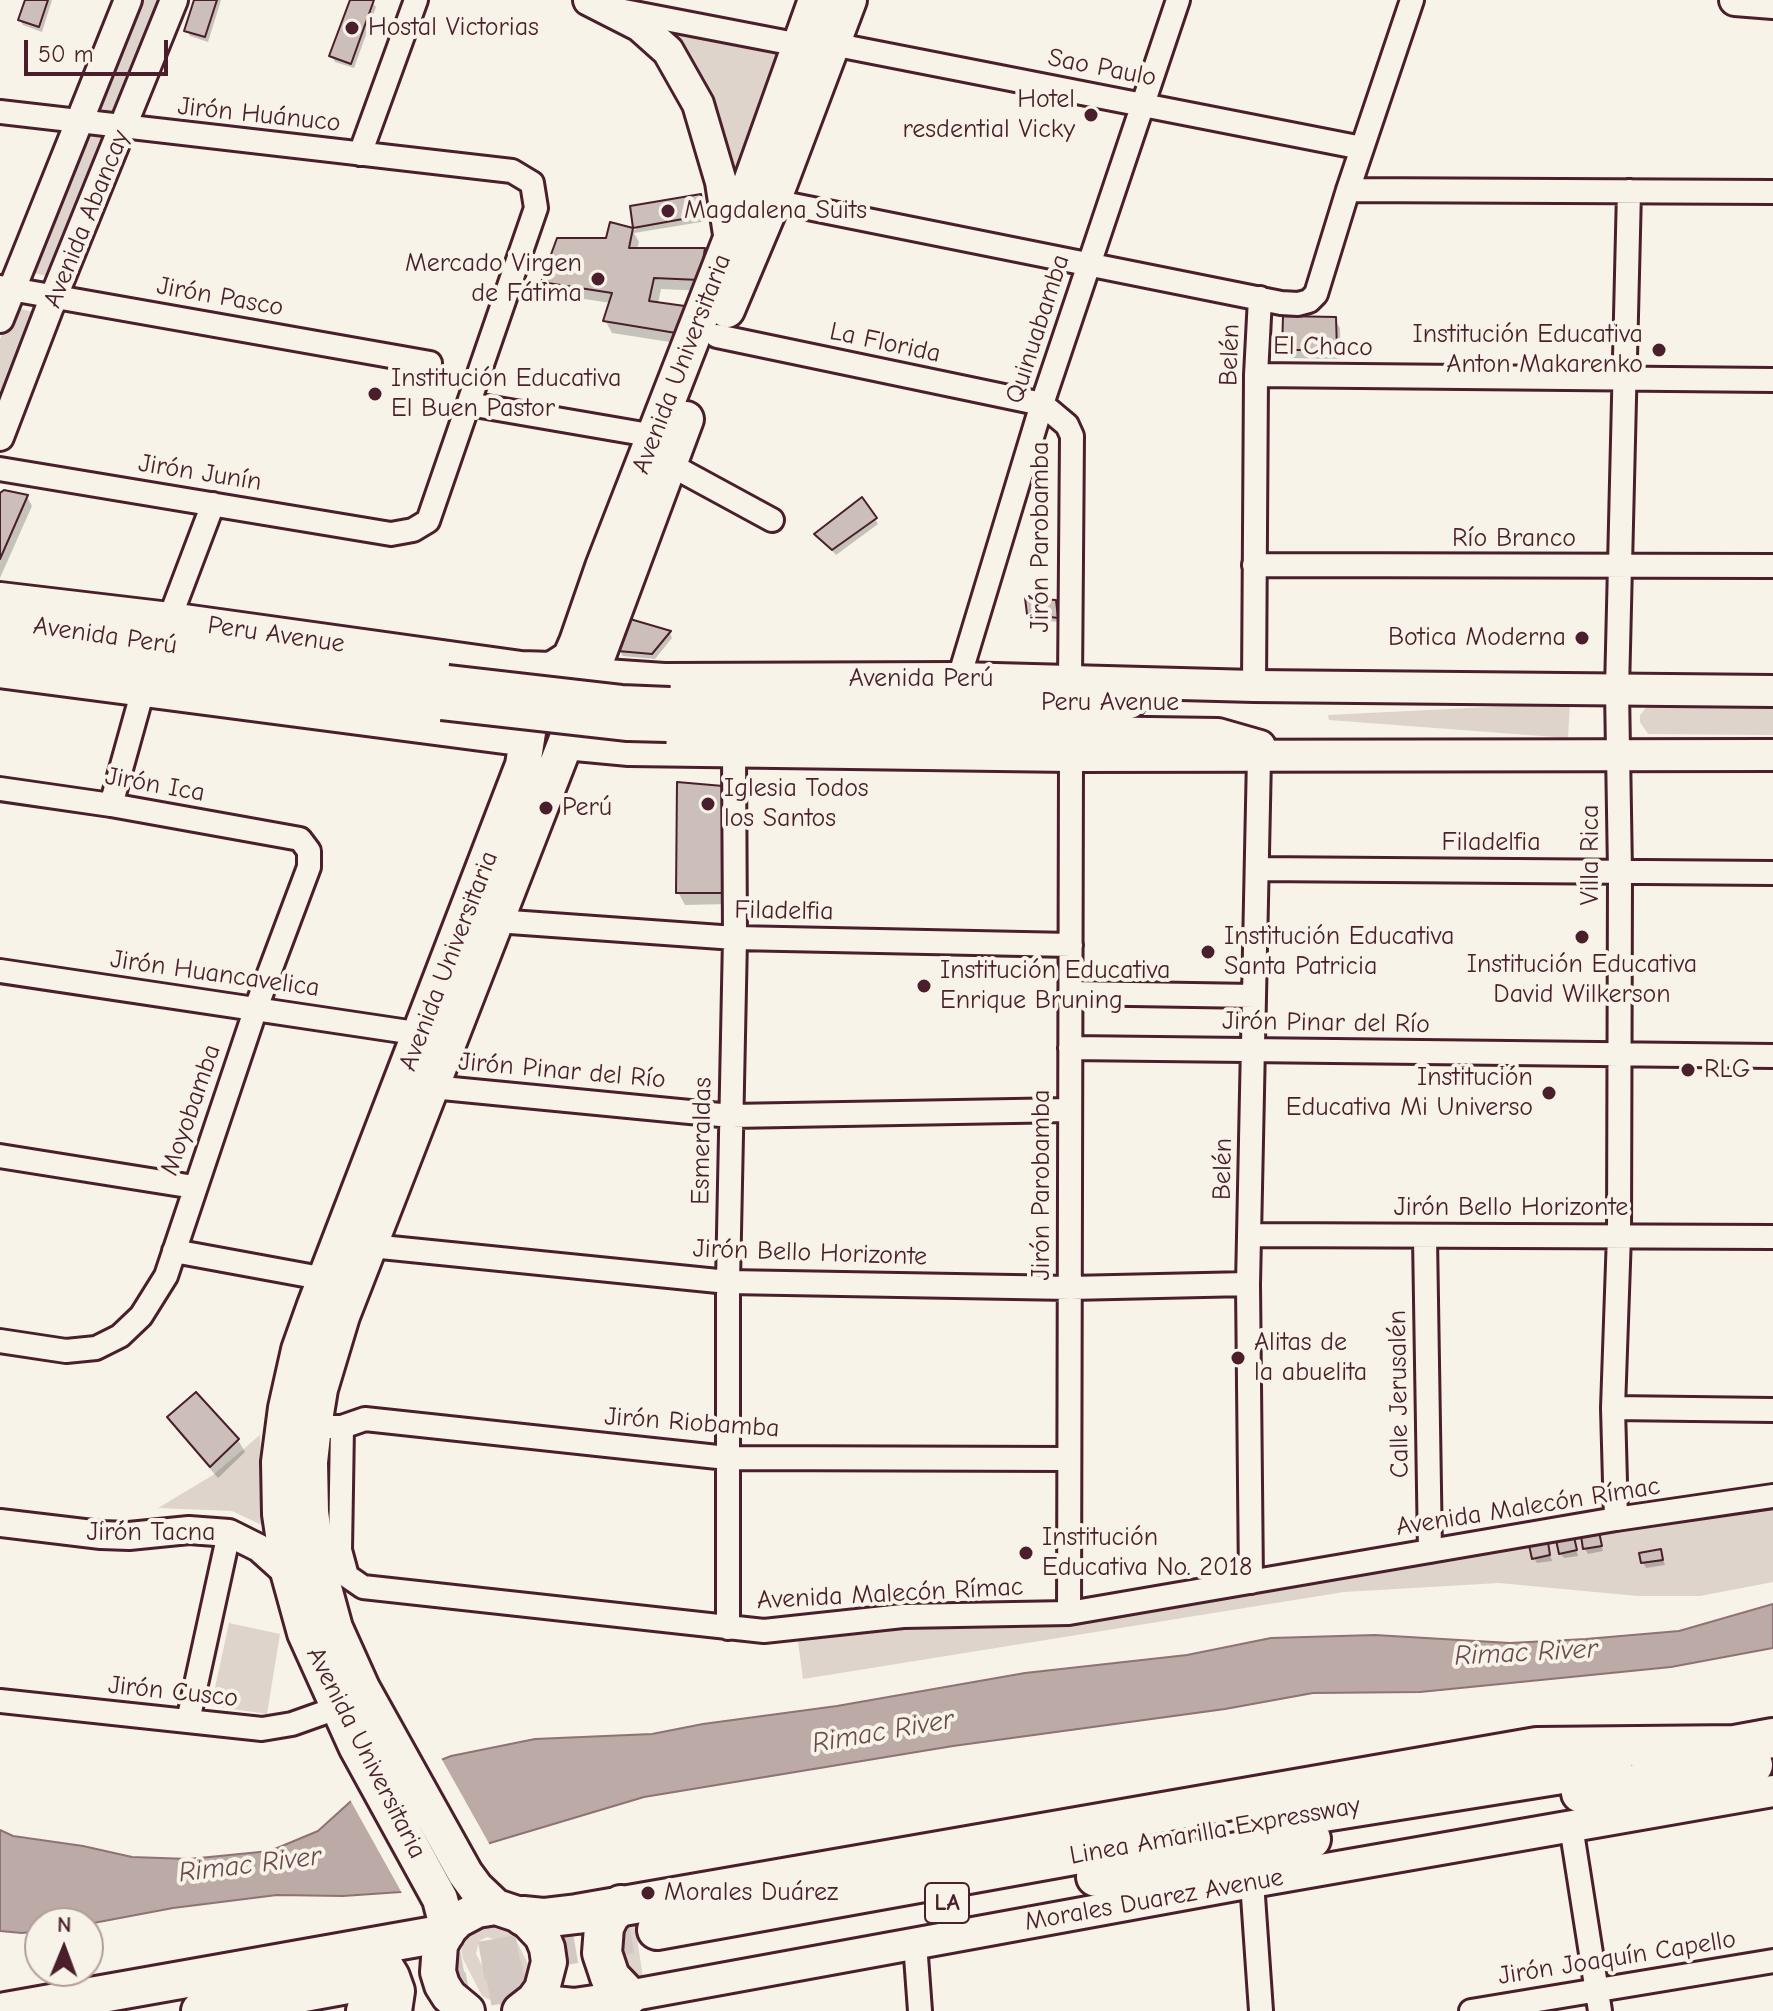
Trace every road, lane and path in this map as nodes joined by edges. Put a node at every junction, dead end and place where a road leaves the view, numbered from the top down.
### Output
1 (128, 0) edge
2 (174, 0) edge
3 (416, 0) edge
4 (647, 0) edge
5 (816, 0) edge
6 (849, 0) edge
7 (1178, 0) edge
8 (1412, 0) edge
9 (1735, 0) edge
10 (1773, 3) edge
11 (599, 4) edge
12 (673, 20) junction
13 (816, 45) junction
14 (1144, 104) junction
15 (0, 112) edge
16 (81, 122) junction
17 (124, 128) junction
18 (1362, 148) junction
19 (360, 154) junction
20 (1348, 190) junction
21 (1629, 191) junction
22 (1773, 192) edge
23 (773, 201) junction
24 (730, 241) junction
25 (1089, 263) junction
26 (6, 288) edge
27 (54, 296) junction
28 (1260, 298) junction
29 (0, 319) edge
30 (717, 336) junction
31 (430, 363) dead end
32 (1256, 375) junction
33 (1625, 378) junction
34 (1773, 380) edge
35 (469, 404) junction
36 (1042, 404) junction
37 (0, 437) edge
38 (662, 450) junction
39 (0, 469) edge
40 (213, 504) junction
41 (772, 520) dead end
42 (1254, 565) junction
43 (1773, 566) edge
44 (1620, 567) junction
45 (0, 600) edge
46 (169, 620) junction
47 (0, 622) edge
48 (0, 646) edge
49 (0, 670) edge
50 (553, 670) junction
51 (591, 674) junction
52 (959, 678) junction
53 (1070, 681) junction
54 (1254, 686) junction
55 (1539, 689) junction
56 (143, 690) junction
57 (1617, 690) junction
58 (1773, 691) edge
59 (445, 693) junction
60 (669, 714) junction
61 (527, 739) junction
62 (565, 744) junction
63 (734, 752) junction
64 (1619, 755) junction
65 (1773, 755) edge
66 (1071, 756) junction
67 (1259, 757) junction
68 (1301, 758) junction
69 (0, 789) edge
70 (111, 805) junction
71 (300, 839) joint
72 (1257, 869) junction
73 (1620, 872) junction
74 (1773, 873) edge
75 (496, 921) junction
76 (735, 938) junction
77 (1071, 945) junction
78 (0, 971) edge
79 (1070, 993) junction
80 (1254, 996) junction
81 (256, 1008) junction
82 (422, 1034) junction
83 (1070, 1048) junction
84 (1254, 1050) junction
85 (1618, 1054) junction
86 (1773, 1056) edge
87 (432, 1087) junction
88 (1070, 1110) junction
89 (731, 1116) junction
90 (0, 1156) edge
91 (194, 1187) junction
92 (1249, 1235) junction
93 (1619, 1235) junction
94 (1425, 1237) junction
95 (1773, 1237) edge
96 (371, 1246) junction
97 (174, 1251) junction
98 (326, 1279) junction
99 (728, 1282) junction
100 (1248, 1284) junction
101 (1070, 1288) junction
102 (0, 1341) edge
103 (1613, 1408) junction
104 (1773, 1410) edge
105 (328, 1427) junction
106 (727, 1458) junction
107 (1069, 1459) junction
108 (1773, 1496) edge
109 (1616, 1519) junction
110 (0, 1523) edge
111 (229, 1533) junction
112 (1430, 1551) junction
113 (289, 1575) junction
114 (1251, 1582) junction
115 (1069, 1613) junction
116 (728, 1628) junction
117 (0, 1701) edge
118 (337, 1708) junction
119 (188, 1721) junction
120 (1756, 1742) edge
121 (1773, 1761) edge
122 (1773, 1791) edge
123 (1571, 1826) junction
124 (1252, 1882) junction
125 (621, 1905) junction
126 (510, 1912) junction
127 (447, 1932) junction
128 (915, 1943) junction
129 (1773, 1961) edge
130 (373, 1992) edge
131 (628, 1996) junction
132 (1598, 2000) edge
133 (528, 2006) edge
134 (6, 2011) edge
135 (201, 2011) edge
136 (467, 2011) edge
137 (920, 2011) edge
138 (1261, 2011) edge
139 (1471, 2011) edge

1 - 16 street, Avenida Abancay
2 - 17 street, Avenida Abancay
3 - 19 street
4 - 12 street
5 - 13 main road, Avenida Universitaria
6 - 13 main road, Avenida Universitaria
7 - 14 street, Quinuabamba
8 - 18 street, Belén
9 - 10 main road
11 - 12 street, Sao Paulo
11 - 24 main road
12 - 13 street, Sao Paulo
13 - 14 street, Sao Paulo
13 - 23 main road, Avenida Universitaria
13 - 24 main road, Avenida Universitaria
14 - 18 street, Sao Paulo
14 - 25 street, Quinuabamba
15 - 16 street, Jirón Huánuco
16 - 17 street, Jirón Huánuco
16 - 26 street, Avenida Abancay
17 - 19 street, Jirón Huánuco
17 - 27 street, Avenida Abancay
18 - 20 street, Belén
19 - 35 street, Jirón Huánuco
20 - 21 street
20 - 28 street, Belén
21 - 22 street
21 - 33 street, Villa Rica
23 - 25 street, El Chaco
23 - 30 main road, Avenida Universitaria
24 - 38 main road, Avenida Universitaria
25 - 28 street, El Chaco
25 - 36 street, Quinuabamba
26 - 27 street, Jirón Pasco
26 - 29 street, Avenida Abancay
27 - 31 street, Jirón Pasco
27 - 37 street, Avenida Abancay
28 - 32 street, Belén
30 - 36 street, La Florida
30 - 38 main road, Avenida Universitaria
32 - 33 street, El Chaco
32 - 42 street, Belén
33 - 34 street, El Chaco
33 - 44 street, Villa Rica
35 - 38 street
35 - 40 street, Jirón Junín
36 - 52 street, Quinuabamba
36 - 53 street, Jirón Parobamba
38 - 41 street
38 - 50 main road, Avenida Universitaria
38 - 51 main road, Avenida Universitaria
39 - 40 street, Jirón Junín
40 - 46 street
42 - 44 street, Río Branco
42 - 54 street, Belén
43 - 44 street, Río Branco
44 - 57 street, Villa Rica
45 - 46 main road, Peru Avenue
46 - 50 main road, Peru Avenue
47 - 59 main road, Avenida Perú
48 - 59 main road, Peru Avenue
49 - 56 main road
50 - 61 main road, Avenida Universitaria
51 - 52 main road, Avenida Perú
51 - 62 main road, Avenida Universitaria
52 - 53 main road, Avenida Perú
53 - 54 main road, Avenida Perú
54 - 55 main road, Avenida Perú
55 - 57 main road, Peru Avenue
55 - 60 main road, Peru Avenue
56 - 61 main road
56 - 70 street
57 - 58 main road, Peru Avenue
57 - 64 street, Villa Rica
59 - 60 main road, Avenida Perú, bridge
60 - 68 main road, Peru Avenue
61 - 82 main road, Avenida Universitaria
62 - 63 main road
62 - 75 main road, Avenida Universitaria
63 - 66 main road
63 - 76 street, Esmeraldas
64 - 65 main road
64 - 68 main road, Peru Avenue
64 - 73 street, Villa Rica
66 - 67 main road
66 - 77 street, Jirón Parobamba
67 - 68 main road
67 - 72 street, Belén
69 - 70 street, Jirón Ica
70 - 71 street, Jirón Ica
71 - 81 street, Moyobamba
72 - 73 street, Filadelfia
72 - 80 street, Belén
73 - 74 street, Filadelfia
73 - 85 street, Villa Rica
75 - 76 street, Filadelfia
75 - 87 main road, Avenida Universitaria
76 - 77 street, Filadelfia
76 - 89 street, Esmeraldas
77 - 79 street, Jirón Parobamba
78 - 81 street, Jirón Huancavelica
79 - 80 street
79 - 83 street, Jirón Parobamba
80 - 84 street, Belén
81 - 82 street, Jirón Huancavelica
81 - 91 street, Moyobamba
82 - 98 main road, Avenida Universitaria
83 - 84 street, Jirón Pinar del Río
83 - 88 street, Jirón Parobamba
84 - 85 street, Jirón Pinar del Río
84 - 92 street, Belén
85 - 86 street, Jirón Pinar del Río
85 - 93 street, Villa Rica
87 - 89 street, Jirón Pinar del Río
87 - 96 main road, Avenida Universitaria
88 - 89 street, Jirón Pinar del Río
88 - 101 street, Jirón Parobamba
89 - 99 street, Esmeraldas
90 - 91 street
91 - 97 street, Moyobamba
92 - 94 street, Jirón Bello Horizonte
92 - 100 street, Belén
93 - 94 street, Jirón Bello Horizonte
93 - 95 street, Jirón Bello Horizonte
93 - 103 street, Villa Rica
94 - 112 street, Calle Jerusalén
96 - 99 street, Jirón Bello Horizonte
96 - 105 main road, Avenida Universitaria
97 - 98 street
97 - 102 street, Moyobamba
98 - 113 main road, Avenida Universitaria
99 - 101 street, Jirón Bello Horizonte
99 - 106 street, Esmeraldas
100 - 101 street, Jirón Bello Horizonte
100 - 114 street, Belén
101 - 107 street, Jirón Parobamba
103 - 104 street
103 - 109 street, Villa Rica
105 - 106 street, Jirón Riobamba
105 - 116 street, Avenida Malecón Rímac
105 - 126 main road, Avenida Universitaria
106 - 107 street, Jirón Riobamba
106 - 116 street, Esmeraldas
107 - 115 street, Jirón Parobamba
108 - 109 street, Avenida Malecón Rímac
109 - 112 street, Avenida Malecón Rímac
110 - 111 street, Jirón Tacna
111 - 113 street, Jirón Tacna
111 - 119 street
112 - 114 street, Avenida Malecón Rímac
113 - 118 main road, Avenida Universitaria
114 - 115 street, Avenida Malecón Rímac
115 - 116 street, Avenida Malecón Rímac
117 - 119 street, Jirón Cusco
118 - 119 street, Jirón Cusco
118 - 127 main road, Avenida Universitaria
120 - 121 highway, Linea Amarilla Expressway / LA
120 - 125 highway
122 - 123 main road, Morales Duarez Avenue
123 - 124 main road, Morales Duarez Avenue
123 - 132 street
124 - 128 main road, Morales Duarez Avenue
124 - 138 street
125 - 126 highway
125 - 131 highway
126 - 127 main road
126 - 133 main road, Avenida Universitaria
127 - 130 highway
127 - 136 main road
128 - 131 main road, Morales Duarez Avenue
128 - 137 street
129 - 132 street, Jirón Joaquín Capello
130 - 134 highway
130 - 135 highway
131 - 133 main road, Morales Duarez Avenue
132 - 139 street, Jirón Joaquín Capello

